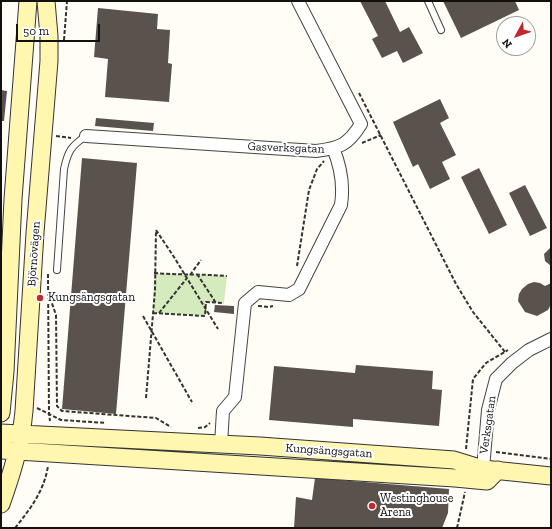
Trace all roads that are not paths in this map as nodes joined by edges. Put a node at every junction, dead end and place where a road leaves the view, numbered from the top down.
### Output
1 (28, 1) edge
2 (46, 1) edge
3 (298, 1) edge
4 (428, 1) edge
5 (441, 30) dead end
6 (81, 139) joint
7 (335, 151) junction
8 (57, 270) dead end
9 (551, 339) edge
10 (29, 409) junction
11 (1, 413) edge
12 (52, 429) junction
13 (1, 433) edge
14 (22, 434) junction
15 (221, 444) junction
16 (1, 450) edge
17 (18, 451) junction
18 (490, 470) junction
19 (365, 473) junction
20 (551, 476) edge
21 (1, 504) edge

1 - 11 main road, Björnövägen
2 - 10 main road, Björnövägen
3 - 7 street, Gasverksgatan
4 - 5 lane
6 - 7 street, Gasverksgatan
6 - 8 lane
7 - 15 street
9 - 18 street, Verksgatan
10 - 12 main road, Kungsängsgatan
10 - 14 main road, Björnövägen
12 - 14 main road, Kungsängsgatan
12 - 15 main road, Kungsängsgatan
13 - 14 main road, Kungsängsgatan
14 - 17 main road, Björnövägen
15 - 18 main road, Kungsängsgatan
16 - 17 main road, Kungsängsgatan
17 - 19 main road, Kungsängsgatan
17 - 21 main road, Björnövägen
18 - 19 main road, Kungsängsgatan
18 - 19 main road, Kungsängsgatan
18 - 20 main road, Kungsängsgatan

